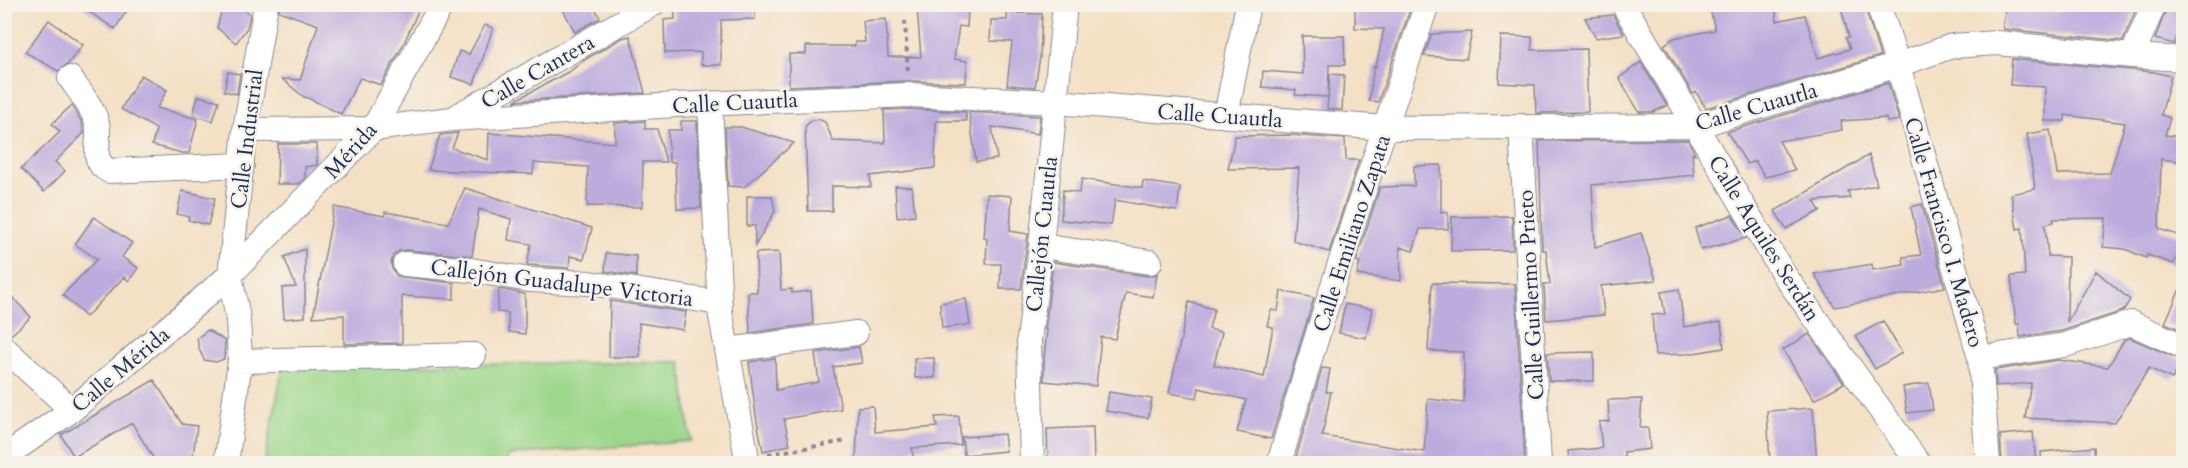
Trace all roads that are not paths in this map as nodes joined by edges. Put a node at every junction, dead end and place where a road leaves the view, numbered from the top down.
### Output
1 (266, 4) edge
2 (442, 4) edge
3 (653, 4) edge
4 (1248, 4) edge
5 (1427, 4) edge
6 (1623, 4) edge
7 (1878, 4) edge
8 (2154, 4) edge
9 (1064, 8) edge
10 (2132, 56) junction
11 (2184, 59) edge
12 (1898, 65) junction
13 (70, 78) dead end
14 (1055, 102) junction
15 (710, 103) junction
16 (1226, 116) junction
17 (452, 119) junction
18 (1521, 126) junction
19 (1696, 126) junction
20 (1385, 128) junction
21 (374, 129) junction
22 (245, 130) junction
23 (242, 165) junction
24 (1041, 246) junction
25 (1150, 262) dead end
26 (405, 264) dead end
27 (230, 274) junction
28 (720, 303) junction
29 (856, 333) dead end
30 (4, 348) edge
31 (2184, 348) edge
32 (728, 350) junction
33 (474, 355) dead end
34 (1980, 358) junction
35 (240, 361) junction
36 (72, 410) junction
37 (4, 457) edge
38 (747, 461) edge
39 (226, 464) edge
40 (1032, 464) edge
41 (1280, 464) edge
42 (1539, 464) edge
43 (1919, 464) edge
44 (1988, 464) edge

1 - 22 street, Calle Industrial
2 - 21 street, Mérida
3 - 17 street, Calle Cantera
4 - 16 street
5 - 20 street, Calle Emiliano Zapata
6 - 19 street, Calle Aquiles Serdán
7 - 12 street, Calle Francisco I. Madero
8 - 10 street
9 - 14 street, Callejón Cuautla
10 - 11 street, Calle Cuautla
10 - 12 street, Calle Cuautla
12 - 19 street, Calle Cuautla
12 - 34 street, Calle Francisco I. Madero
13 - 23 street
14 - 15 street, Calle Cuautla
14 - 16 street, Calle Cuautla
14 - 24 street, Callejón Cuautla
15 - 17 street, Calle Cuautla
15 - 28 street
16 - 20 street, Calle Cuautla
17 - 21 street, Calle Cuautla
18 - 19 street, Calle Cuautla
18 - 20 street, Calle Cuautla
18 - 42 street, Calle Guillermo Prieto
19 - 43 street, Calle Aquiles Serdán
20 - 41 street, Calle Emiliano Zapata
21 - 22 street, Calle Cuautla
21 - 27 street, Mérida
22 - 23 street, Calle Industrial
23 - 27 street, Calle Industrial
24 - 25 street
24 - 40 street, Callejón Cuautla
26 - 28 street, Callejón Guadalupe Victoria
27 - 35 street, Calle Industrial
27 - 36 street, Calle Mérida
28 - 32 street
29 - 32 street
30 - 36 street
31 - 34 street
32 - 38 street
33 - 35 street
34 - 44 street, Calle Francisco I. Madero
35 - 39 street, Calle Industrial
36 - 37 street, Calle Mérida

